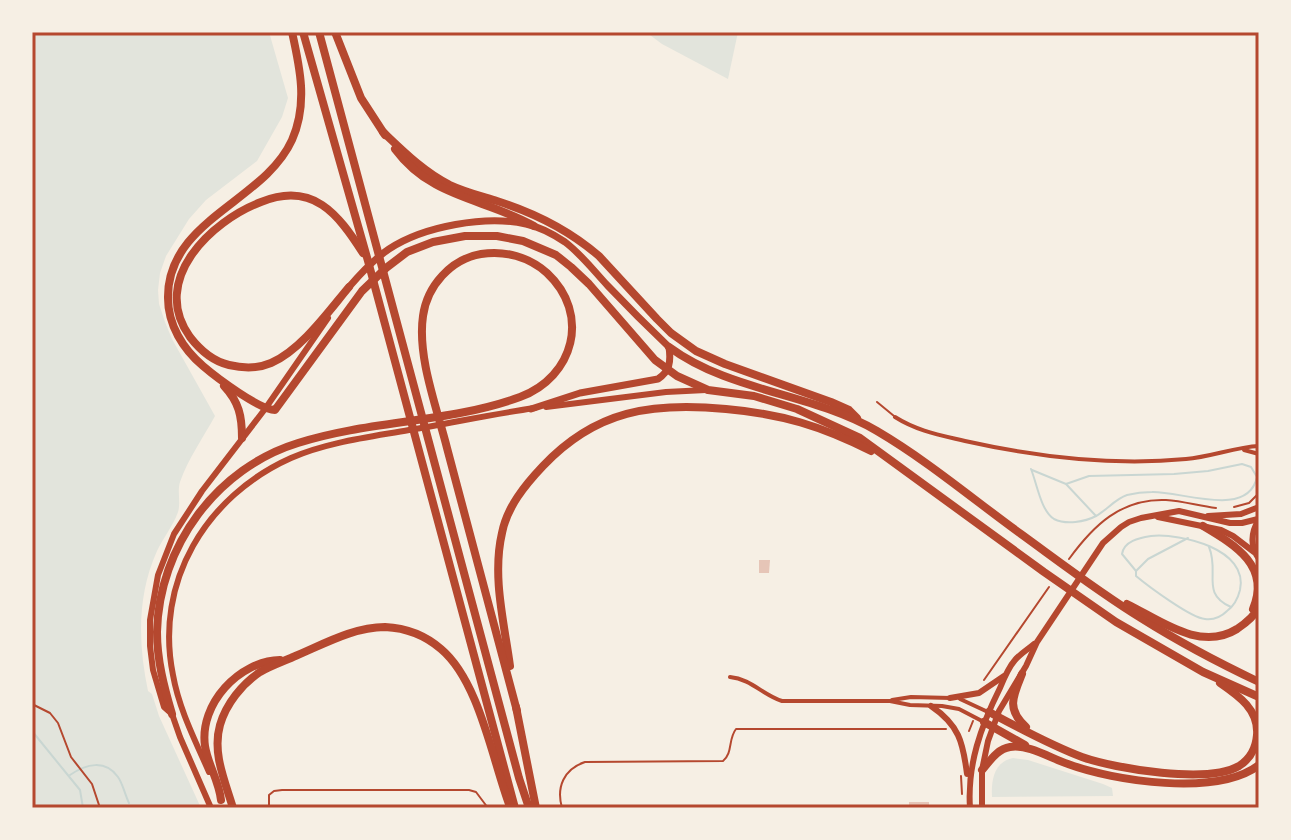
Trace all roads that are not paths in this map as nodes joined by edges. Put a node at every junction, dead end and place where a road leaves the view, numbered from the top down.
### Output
1 (292, 32) edge
2 (303, 32) edge
3 (319, 32) edge
4 (335, 32) edge
5 (383, 132) junction
6 (534, 226) junction
7 (368, 261) junction
8 (349, 287) junction
9 (669, 347) junction
10 (667, 370) junction
11 (216, 376) junction
12 (708, 390) junction
13 (877, 402) dead end
14 (265, 409) junction
15 (531, 409) junction
16 (460, 417) junction
17 (895, 417) joint
18 (864, 424) junction
19 (377, 431) junction
20 (242, 438) junction
21 (1259, 446) edge
22 (1238, 450) junction
23 (1259, 454) edge
24 (895, 463) junction
25 (1259, 507) edge
26 (1153, 515) junction
27 (1205, 516) junction
28 (1259, 519) edge
29 (1203, 526) junction
30 (1257, 556) edge
31 (1098, 589) junction
32 (1259, 607) edge
33 (1245, 624) junction
34 (1037, 642) junction
35 (287, 660) junction
36 (1203, 672) junction
37 (1006, 674) junction
38 (1022, 674) junction
39 (730, 677) dead end
40 (1259, 682) edge
41 (1259, 697) edge
42 (950, 698) junction
43 (890, 701) junction
44 (931, 706) junction
45 (517, 711) junction
46 (172, 714) junction
47 (993, 714) junction
48 (988, 724) junction
49 (1037, 737) junction
50 (1033, 750) junction
51 (1259, 765) edge
52 (982, 770) junction
53 (969, 788) junction
54 (223, 804) edge
55 (211, 808) edge
56 (233, 808) edge
57 (513, 808) edge
58 (529, 808) edge
59 (536, 808) edge
60 (970, 808) edge
61 (982, 808) edge

1 - 11 highway
2 - 7 highway
3 - 58 highway
4 - 5 highway
5 - 6 highway
5 - 18 highway
6 - 8 highway
6 - 9 highway
7 - 8 highway
7 - 57 highway
8 - 14 main road
9 - 10 highway
9 - 18 highway
10 - 12 highway
10 - 14 highway
10 - 15 highway
11 - 14 highway
11 - 20 highway
12 - 15 main road
12 - 24 highway
13 - 17 lane
14 - 20 main road
15 - 16 main road
16 - 19 highway
16 - 45 highway
17 - 22 street
18 - 31 highway
19 - 46 highway
19 - 54 main road
20 - 46 main road
21 - 22 street
22 - 23 street
24 - 36 highway
24 - 45 highway
25 - 27 main road
26 - 27 main road
26 - 29 main road
26 - 34 main road
27 - 28 main road
28 - 30 main road
29 - 30 main road
29 - 33 highway
31 - 33 highway
31 - 40 highway
32 - 33 highway
34 - 37 main road
34 - 38 main road
35 - 54 highway
35 - 56 highway
35 - 57 highway
36 - 41 highway
36 - 49 highway
37 - 42 main road
37 - 47 main road
38 - 47 main road
38 - 49 highway
39 - 43 street
42 - 43 street
42 - 47 street
43 - 44 street
44 - 48 street
44 - 53 main road
45 - 59 highway
46 - 55 main road
47 - 48 main road
47 - 49 highway
48 - 50 highway
48 - 52 main road
48 - 53 main road
50 - 51 highway
50 - 52 highway
52 - 61 main road
53 - 60 main road

